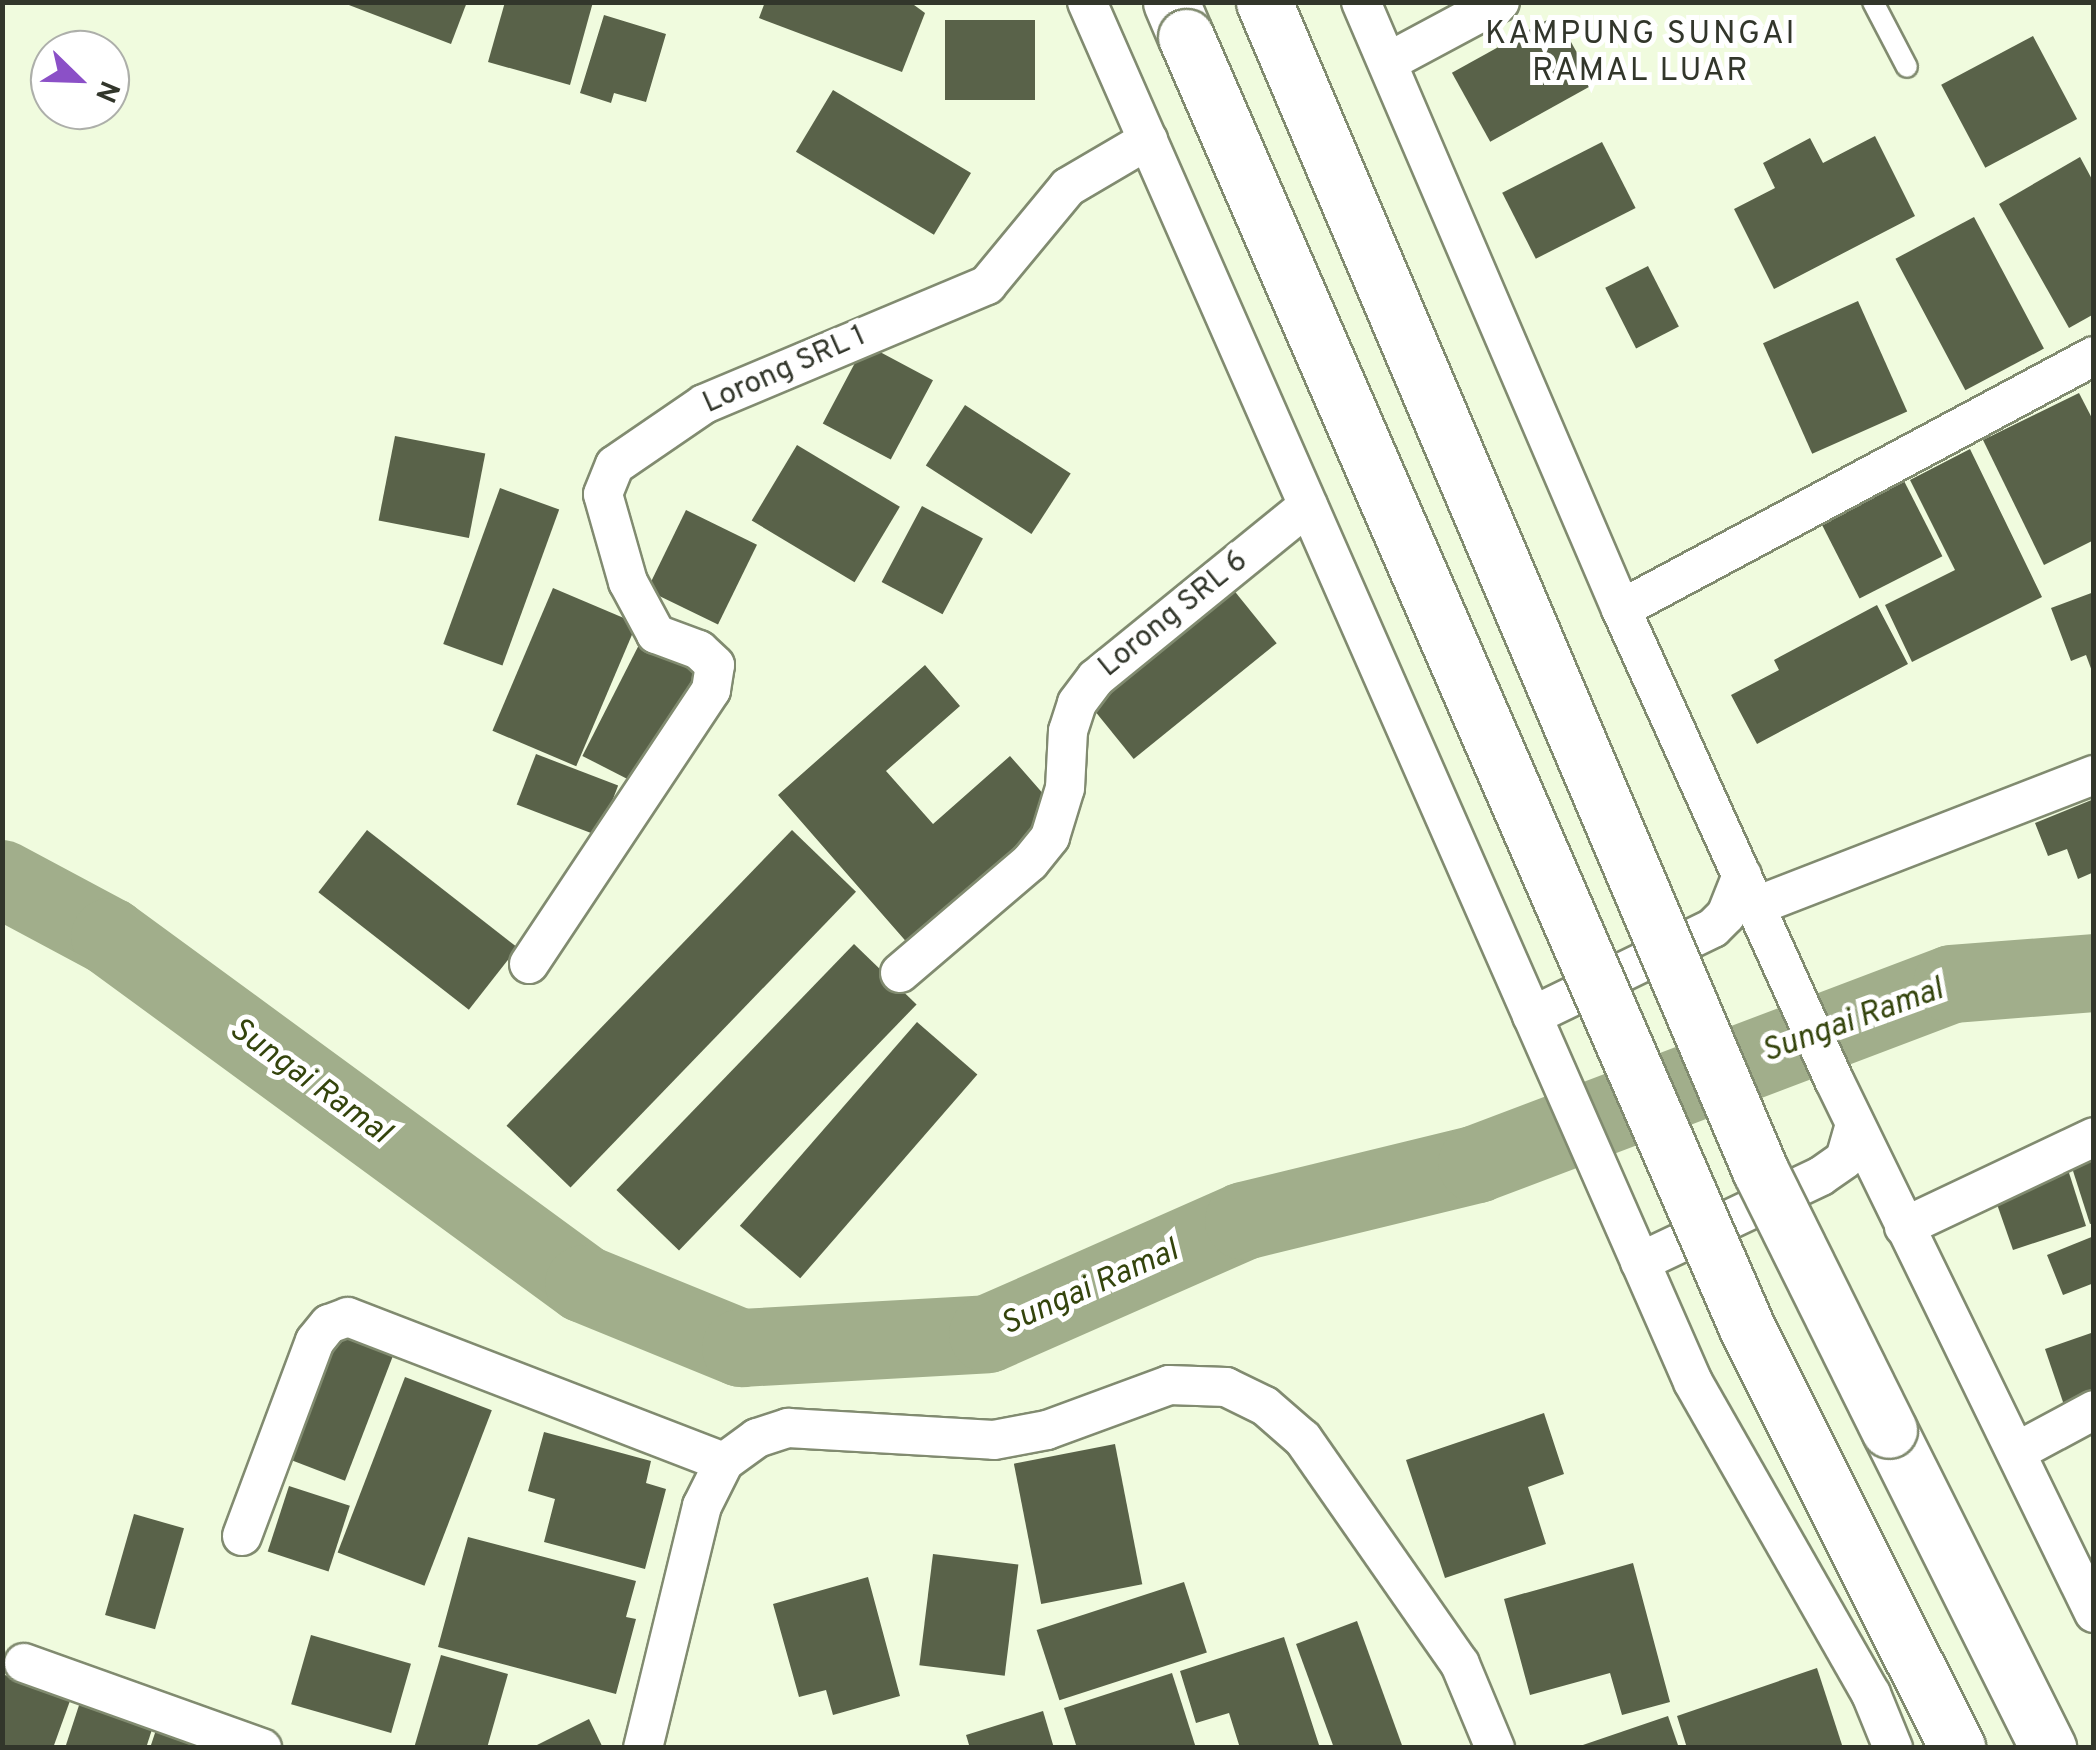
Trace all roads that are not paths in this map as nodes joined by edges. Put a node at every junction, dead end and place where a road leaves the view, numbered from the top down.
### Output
1 (1086, 2) edge
2 (1264, 2) edge
3 (1362, 2) edge
4 (1500, 2) edge
5 (1873, 2) edge
6 (1179, 20) edge
7 (1388, 62) junction
8 (1906, 67) dead end
9 (1148, 140) junction
10 (2094, 356) edge
11 (1308, 506) junction
12 (1621, 609) junction
13 (2094, 775) edge
14 (1749, 891) junction
15 (1713, 928) junction
16 (1776, 951) junction
17 (529, 964) dead end
18 (900, 973) dead end
19 (1532, 1016) junction
20 (1855, 1124) junction
21 (2094, 1137) edge
22 (1821, 1176) junction
23 (1884, 1187) junction
24 (1904, 1227) junction
25 (1640, 1262) junction
26 (2094, 1410) edge
27 (2018, 1451) junction
28 (724, 1462) junction
29 (242, 1536) dead end
30 (2094, 1613) edge
31 (24, 1663) dead end
32 (262, 1748) edge
33 (643, 1748) edge
34 (1496, 1748) edge
35 (1893, 1748) edge
36 (1957, 1748) edge
37 (2048, 1748) edge

1 - 9 street
2 - 37 highway, bridge
3 - 7 street
4 - 7 street
5 - 8 lane
6 - 36 highway, bridge
7 - 12 street
9 - 11 street
9 - 17 street, Lorong SRL 1
10 - 12 street
11 - 18 street, Lorong SRL 6
11 - 19 street
12 - 14 street
13 - 14 street
14 - 15 street
14 - 16 street
15 - 16 street
15 - 19 street
16 - 20 street
19 - 25 street
20 - 22 street
20 - 23 street
21 - 24 street
22 - 23 street
22 - 25 street
23 - 24 street
24 - 27 street
25 - 35 street
26 - 27 street
27 - 30 street
28 - 29 street
28 - 33 street
28 - 34 street
31 - 32 street

